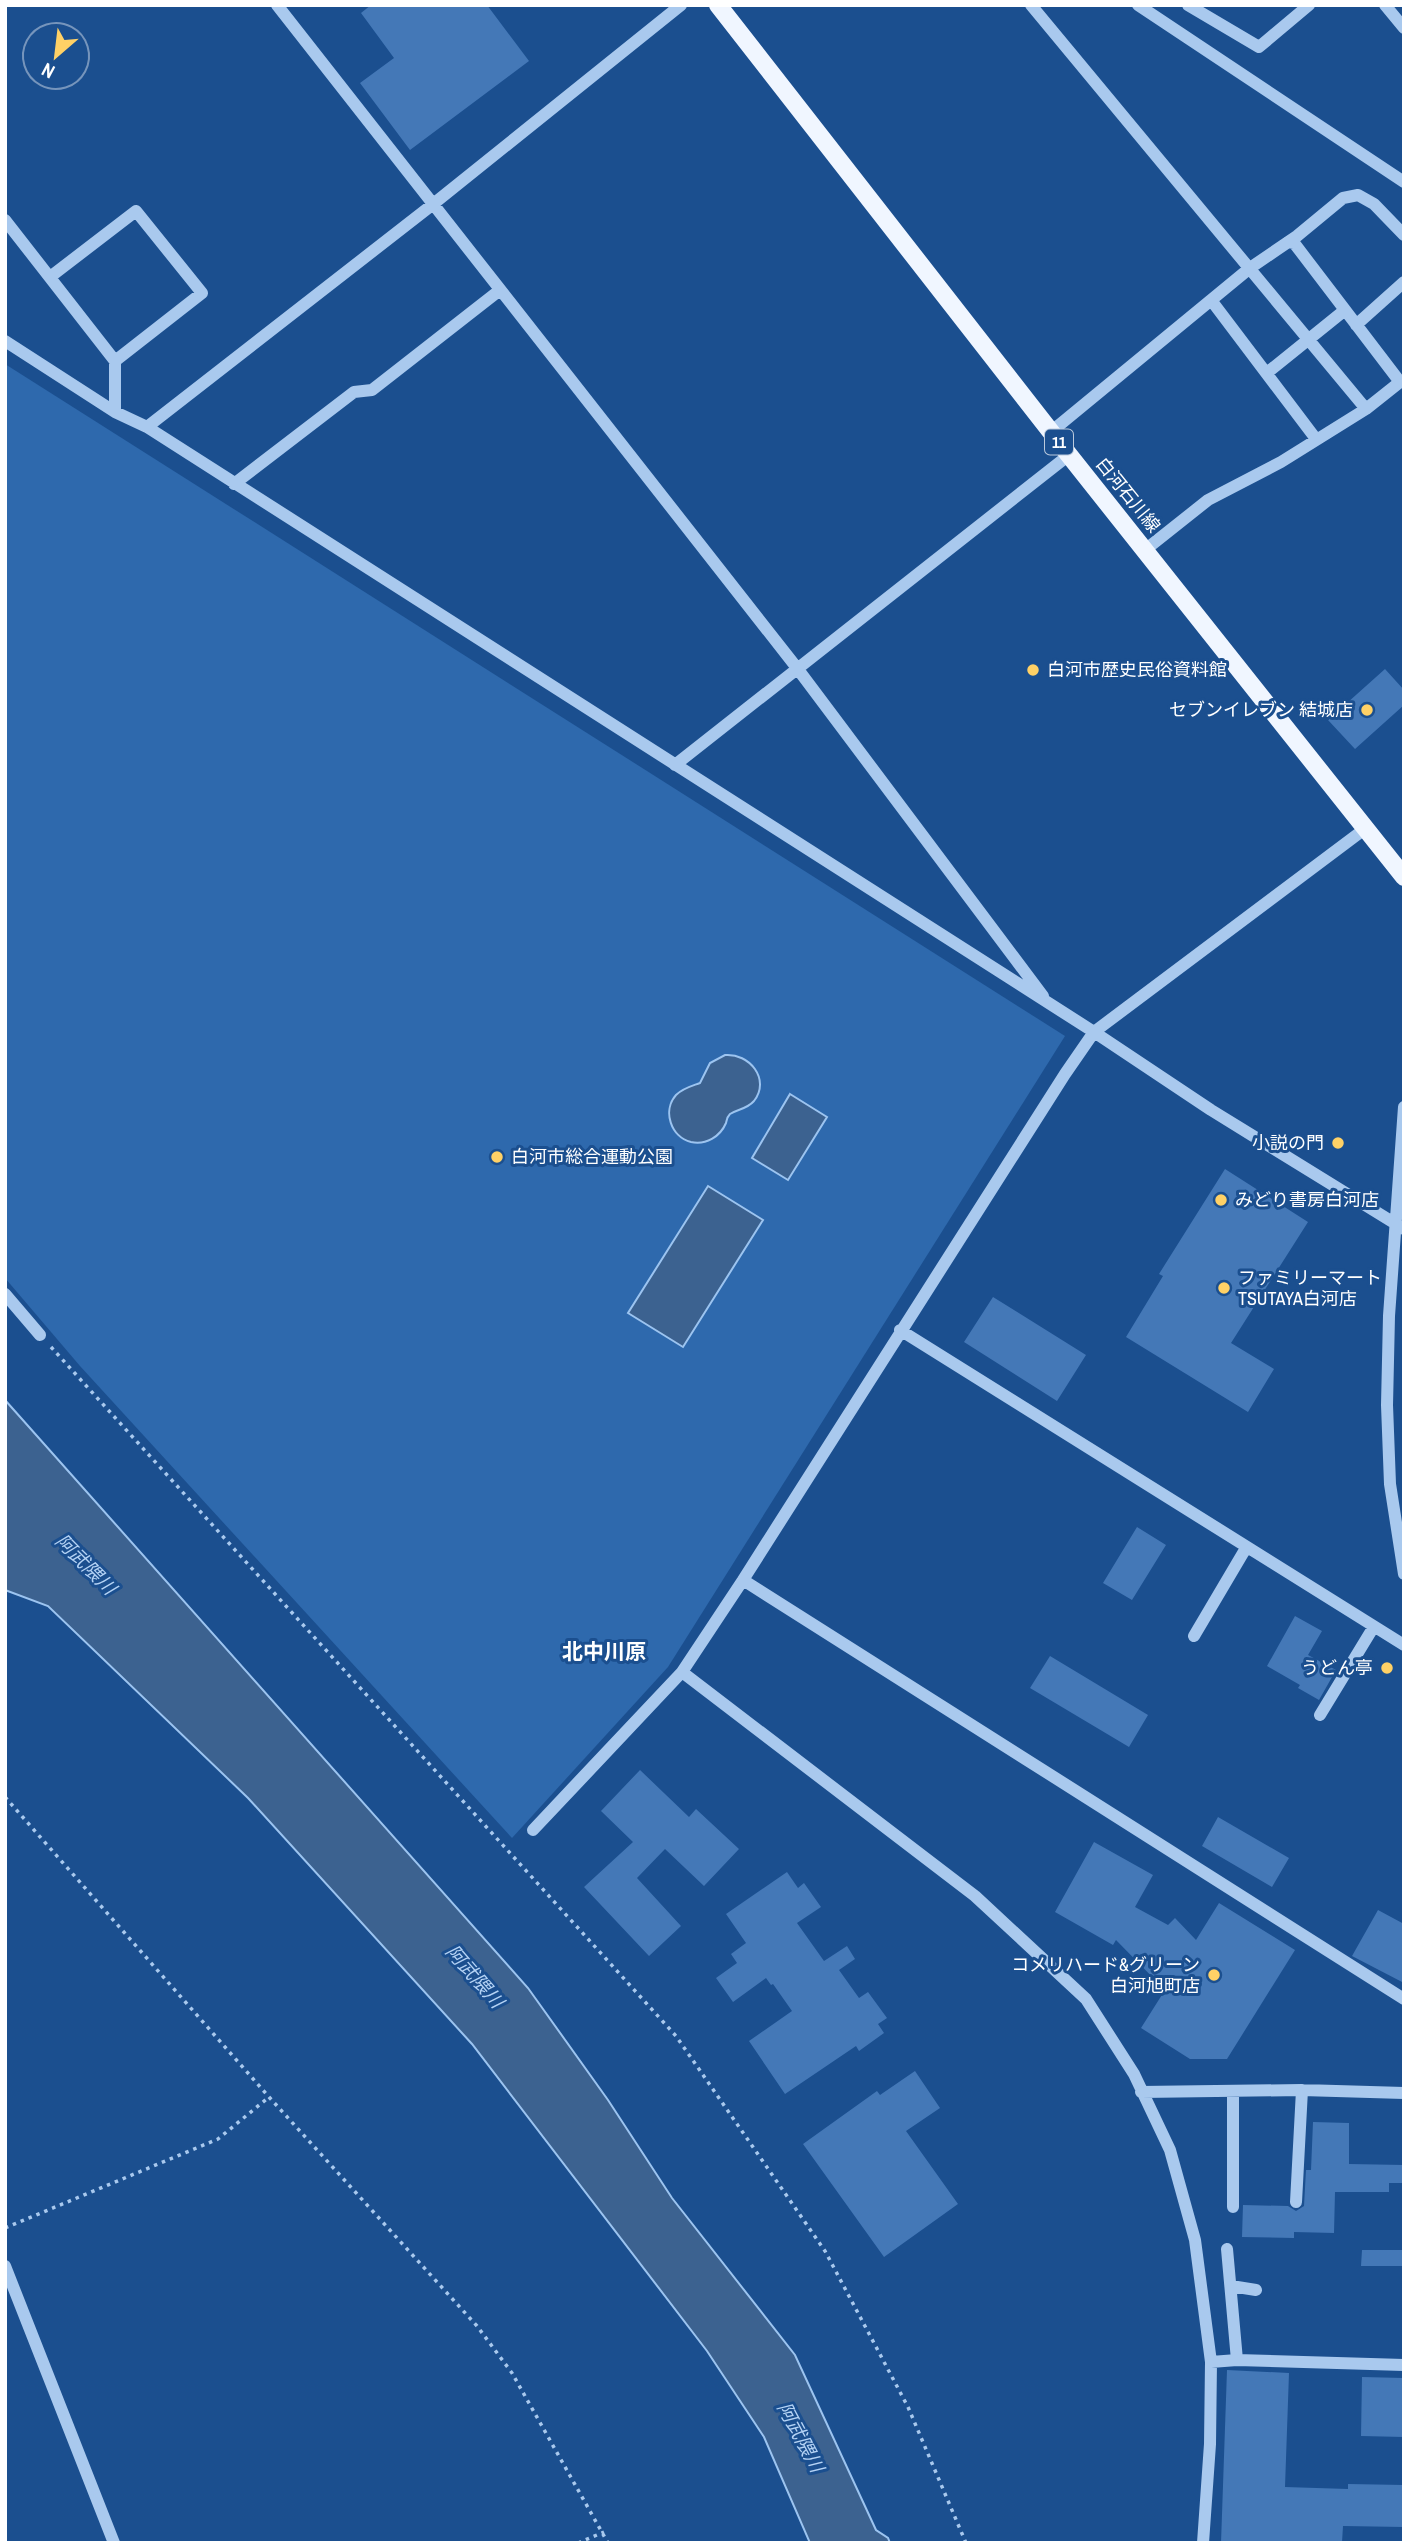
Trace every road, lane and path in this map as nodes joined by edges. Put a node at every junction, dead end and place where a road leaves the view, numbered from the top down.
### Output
1 (276, 5) edge
2 (681, 5) edge
3 (718, 5) edge
4 (1031, 5) edge
5 (1138, 5) edge
6 (1188, 5) edge
7 (1309, 5) edge
8 (1385, 5) edge
9 (1404, 28) edge
10 (1404, 182) edge
11 (432, 205) junction
12 (5, 220) edge
13 (1404, 235) edge
14 (1288, 242) junction
15 (1250, 268) junction
16 (50, 277) junction
17 (1404, 282) edge
18 (500, 290) junction
19 (1212, 300) junction
20 (1345, 310) junction
21 (1356, 325) junction
22 (5, 341) edge
23 (1307, 341) junction
24 (115, 361) junction
25 (1268, 372) junction
26 (1366, 410) junction
27 (115, 412) junction
28 (147, 427) junction
29 (1052, 431) junction
30 (1317, 439) junction
31 (1069, 455) junction
32 (234, 484) junction
33 (1145, 550) junction
34 (797, 668) junction
35 (675, 765) junction
36 (1366, 828) junction
37 (1404, 877) edge
38 (1048, 1003) junction
39 (1094, 1032) junction
40 (1404, 1107) edge
41 (1399, 1226) edge
42 (5, 1294) edge
43 (901, 1330) junction
44 (40, 1335) joint
45 (1400, 1522) edge
46 (1246, 1548) junction
47 (1404, 1574) edge
48 (743, 1580) junction
49 (1373, 1628) junction
50 (1194, 1636) dead end
51 (1404, 1645) edge
52 (682, 1672) junction
53 (1320, 1715) dead end
54 (5, 1797) edge
55 (533, 1830) dead end
56 (1404, 1999) edge
57 (1301, 2090) junction
58 (1141, 2092) junction
59 (1233, 2092) junction
60 (1404, 2093) edge
61 (269, 2097) junction
62 (1296, 2202) dead end
63 (1233, 2207) dead end
64 (5, 2228) edge
65 (1227, 2249) dead end
66 (5, 2266) edge
67 (1231, 2286) junction
68 (1256, 2290) dead end
69 (1237, 2360) junction
70 (1211, 2362) junction
71 (1404, 2365) edge
72 (604, 2532) junction
73 (114, 2543) edge
74 (578, 2543) edge
75 (608, 2543) edge
76 (966, 2543) edge
77 (1203, 2543) edge

1 - 11 street
2 - 11 street
3 - 29 main road, 白河石川線 / 11
4 - 15 street
5 - 10 street
6 - 7 street
8 - 9 street
11 - 18 street
11 - 28 street
12 - 16 street
13 - 14 street
14 - 15 street
14 - 20 street
15 - 19 street
15 - 23 street
16 - 24 street
16 - 24 street
17 - 21 street
18 - 32 street
18 - 34 street
19 - 25 street
19 - 29 street
20 - 21 street
20 - 23 street
21 - 26 street
22 - 27 street
23 - 25 street
23 - 26 street
24 - 27 street
25 - 30 street
26 - 30 street
27 - 28 street
28 - 32 street
29 - 31 main road, 白河石川線 / 11
30 - 33 street
31 - 33 main road, 白河石川線 / 11
31 - 34 street
32 - 35 street
33 - 36 main road, 白河石川線 / 11
34 - 35 street
34 - 38 street
35 - 38 street
36 - 37 main road, 白河石川線 / 11
36 - 39 street
38 - 39 street
39 - 41 street
39 - 43 street
40 - 41 street
41 - 45 street
42 - 44 street
43 - 46 street
43 - 48 street
44 - 76 path
45 - 47 street
46 - 49 street
46 - 50 street
48 - 52 street
48 - 56 street
49 - 51 street
49 - 53 street
52 - 55 street
52 - 58 street
54 - 61 path
57 - 59 street
57 - 60 street
57 - 62 street
58 - 59 street
58 - 70 street
59 - 63 street
61 - 64 path
61 - 72 path
65 - 67 street
66 - 73 street
67 - 68 street
67 - 69 street
69 - 70 street
69 - 71 street
70 - 77 street
72 - 74 path
72 - 75 path

